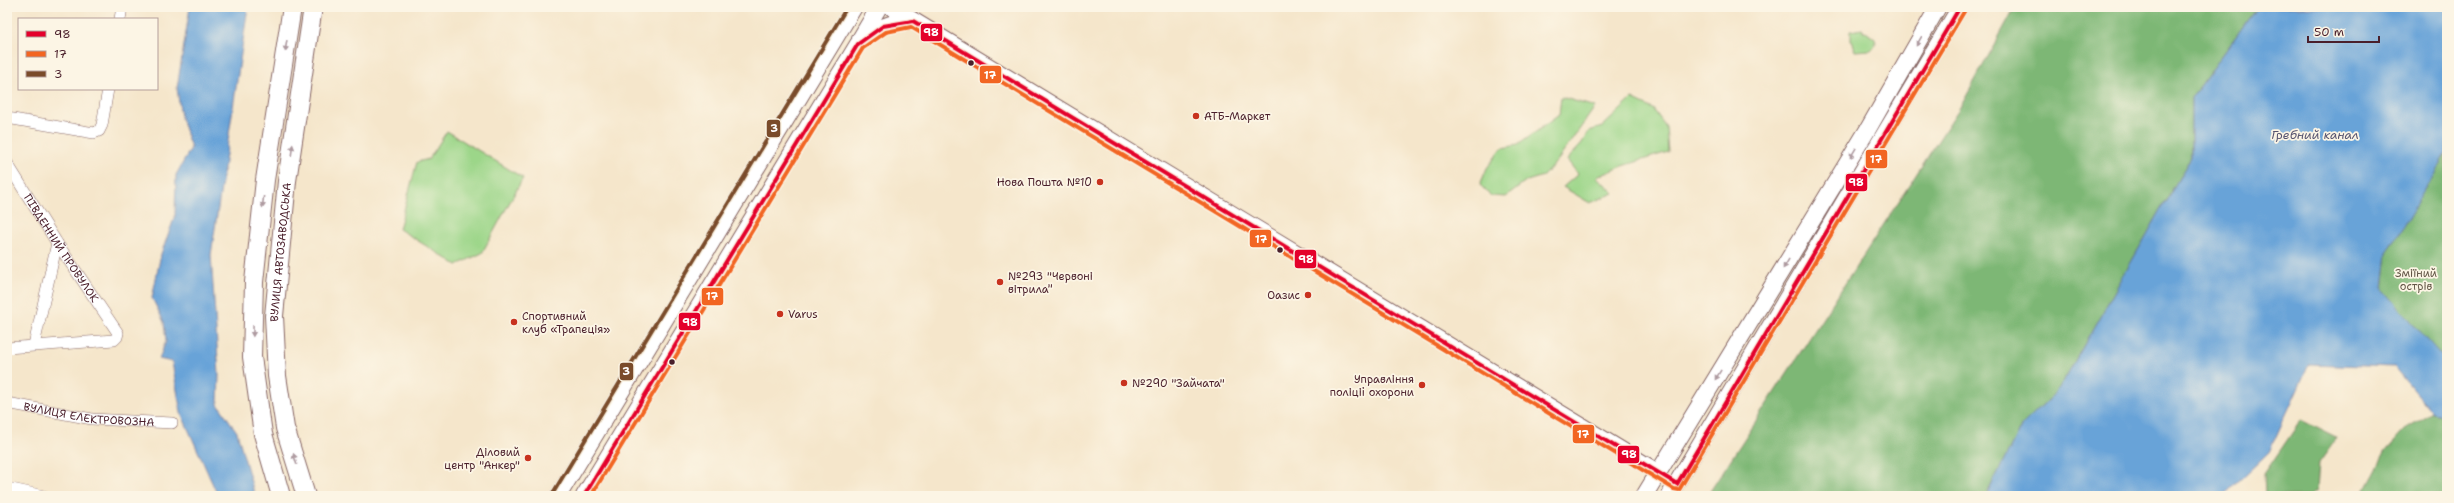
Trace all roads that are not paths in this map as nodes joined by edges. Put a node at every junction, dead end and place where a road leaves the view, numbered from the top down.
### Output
1 (122, 7) edge
2 (292, 7) edge
3 (313, 7) edge
4 (854, 7) edge
5 (879, 7) edge
6 (891, 7) edge
7 (903, 7) edge
8 (1938, 7) edge
9 (1960, 7) edge
10 (120, 18) edge
11 (913, 21) junction
12 (858, 44) junction
13 (108, 90) edge
14 (7, 118) edge
15 (7, 163) edge
16 (265, 180) junction
17 (287, 181) junction
18 (57, 243) junction
19 (34, 345) junction
20 (7, 348) edge
21 (7, 403) edge
22 (172, 423) dead end
23 (1659, 473) junction
24 (7, 488) edge
25 (1673, 490) edge
26 (44, 496) edge
27 (281, 496) edge
28 (306, 496) edge
29 (558, 496) edge
30 (584, 496) edge
31 (1644, 496) edge

1 - 10 street
2 -> 16 main road, ВУЛИЦЯ АВТОЗАВОДСЬКА
17 -> 3 main road, ВУЛИЦЯ АВТОЗАВОДСЬКА
4 - 29 street
5 - 12 street
6 - 11 street
7 - 11 street
8 -> 23 street
9 - 25 street
11 - 12 street
11 - 23 street
12 - 30 street
13 - 14 street
15 - 18 street, ПІВДЕННИЙ ПРОВУЛОК
16 - 17 main road
16 -> 27 main road, ВУЛИЦЯ АВТОЗАВОДСЬКА
28 -> 17 main road, ВУЛИЦЯ АВТОЗАВОДСЬКА
18 - 19 street
18 - 19 street, ПІВДЕННИЙ ПРОВУЛОК
19 - 20 street
21 - 22 street, ВУЛИЦЯ ЕЛЕКТРОВОЗНА
23 - 25 street
23 - 31 street
24 - 26 street

